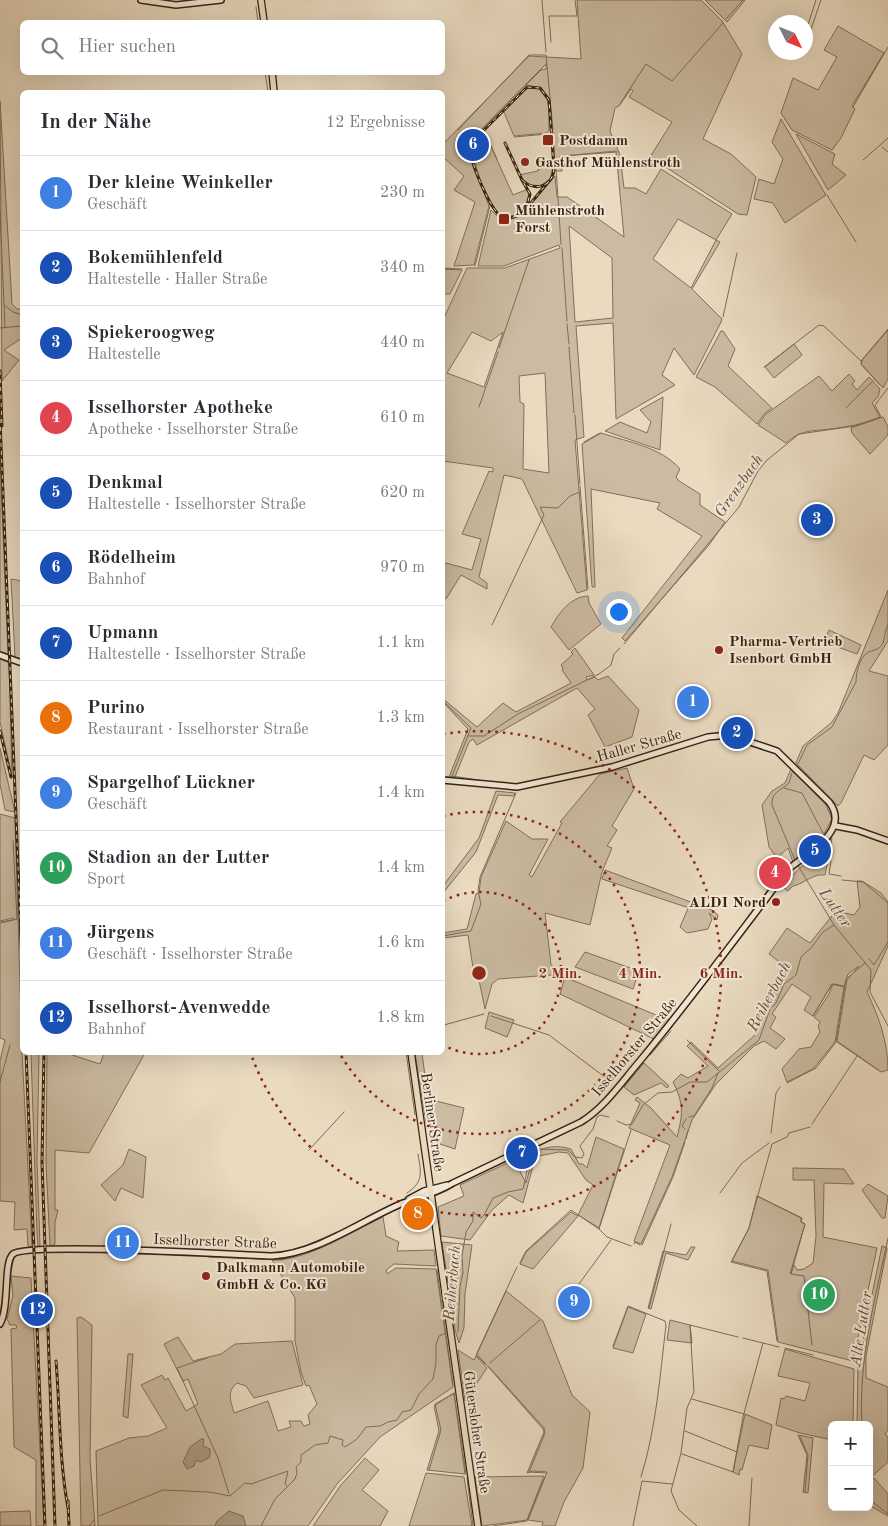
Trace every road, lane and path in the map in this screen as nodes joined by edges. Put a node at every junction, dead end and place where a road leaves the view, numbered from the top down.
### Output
1 (141, 0) edge
2 (221, 0) edge
3 (260, 0) edge
4 (263, 20) edge
5 (270, 75) edge
6 (273, 90) edge
7 (0, 655) edge
8 (20, 662) edge
9 (445, 780) edge
10 (836, 826) junction
11 (888, 840) edge
12 (411, 1055) edge
13 (431, 1192) junction
14 (0, 1273) edge
15 (7, 1274) junction
16 (0, 1324) edge
17 (450, 1329) joint
18 (478, 1526) edge

1 - 2 street
3 - 4 main road
5 - 6 main road
7 - 8 street
9 - 10 street, Haller Straße
10 - 11 street
10 - 13 street, Isselhorster Straße
12 - 13 main road, Berliner Straße
13 - 15 street, Isselhorster Straße
13 - 17 main road, Berliner Straße
14 - 15 street
15 - 16 street
17 - 18 main road, Gütersloher Straße

